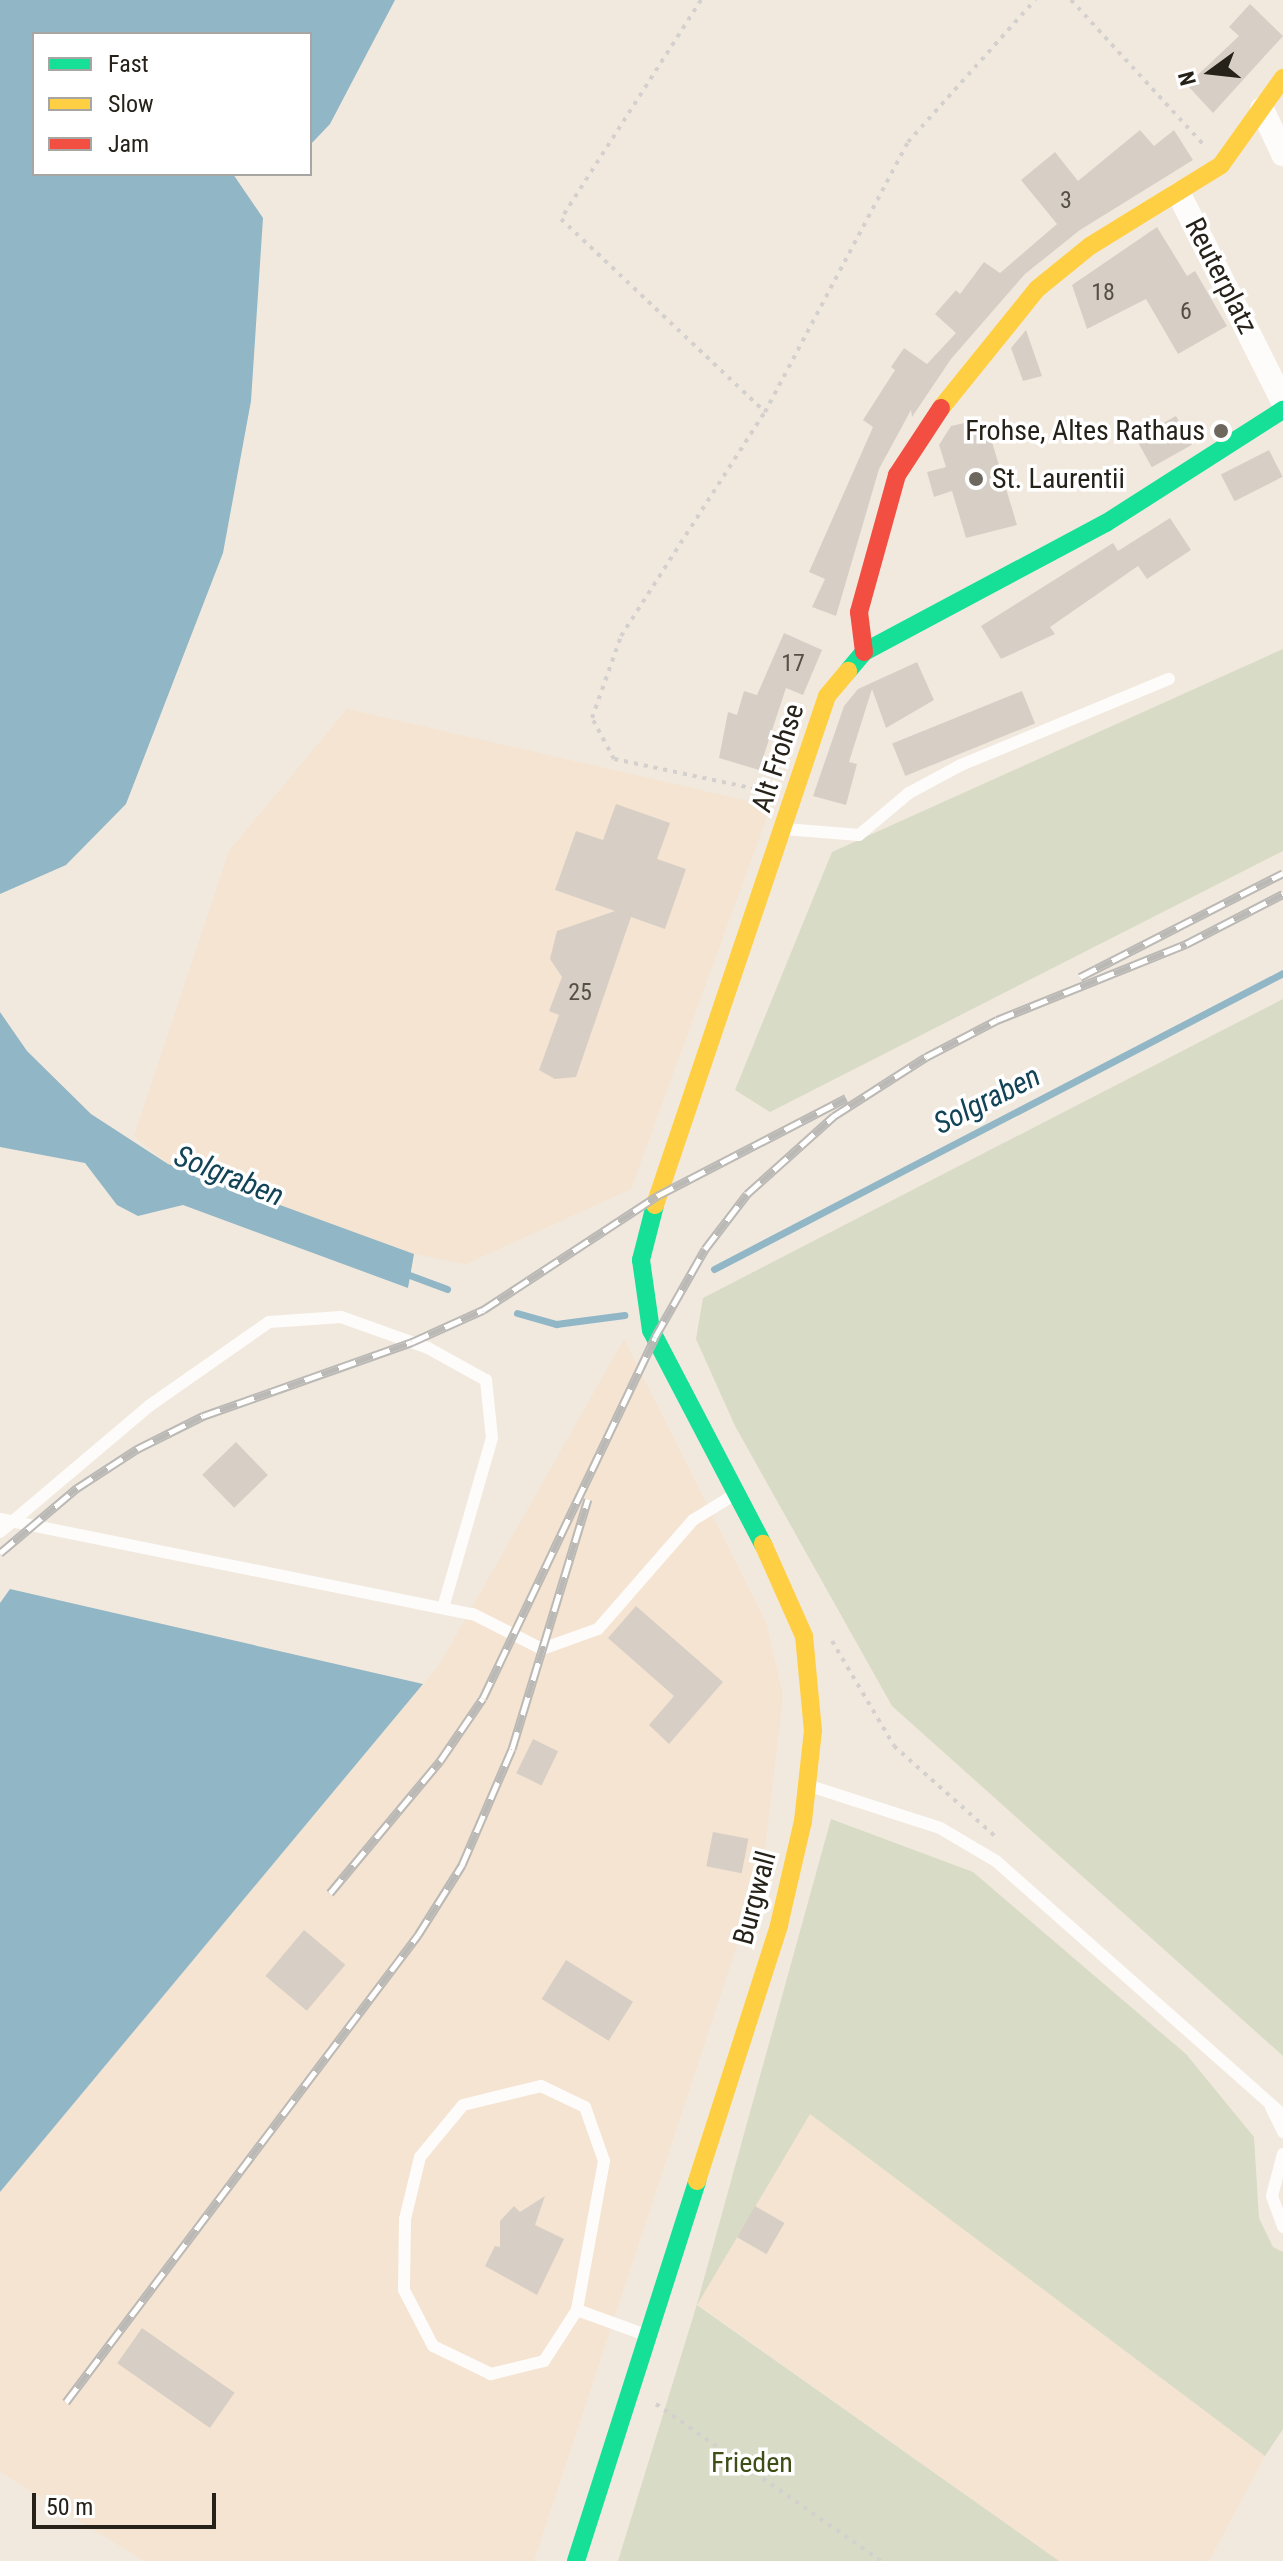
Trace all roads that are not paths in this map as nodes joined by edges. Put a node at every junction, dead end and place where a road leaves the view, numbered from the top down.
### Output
1 (1283, 78) edge
2 (1262, 109) junction
3 (1283, 154) edge
4 (1179, 194) junction
5 (1283, 402) edge
6 (1283, 410) edge
7 (864, 652) junction
8 (1169, 679) dead end
9 (785, 829) junction
10 (641, 1260) joint
11 (737, 1494) junction
12 (5, 1520) edge
13 (0, 1532) edge
14 (443, 1608) junction
15 (807, 1785) junction
16 (1269, 2104) junction
17 (1283, 2115) edge
18 (1283, 2132) edge
19 (1283, 2154) edge
20 (1283, 2227) edge
21 (577, 2310) junction
22 (646, 2335) junction
23 (576, 2561) edge

1 - 2 street
2 - 3 street
2 - 4 street
4 - 5 street, Reuterplatz
4 - 7 street
6 - 7 street, Alt Frohse
7 - 9 street, Alt Frohse
8 - 9 lane
9 - 10 street, Alt Frohse
10 - 11 street, Burgwall
11 - 14 lane
11 - 15 street, Burgwall
12 - 13 lane
12 - 14 lane
12 - 14 lane
15 - 16 lane
15 - 22 street, Burgwall
16 - 17 lane
16 - 18 lane
19 - 20 lane
21 - 21 lane
21 - 22 lane
22 - 23 street, Burgwall

